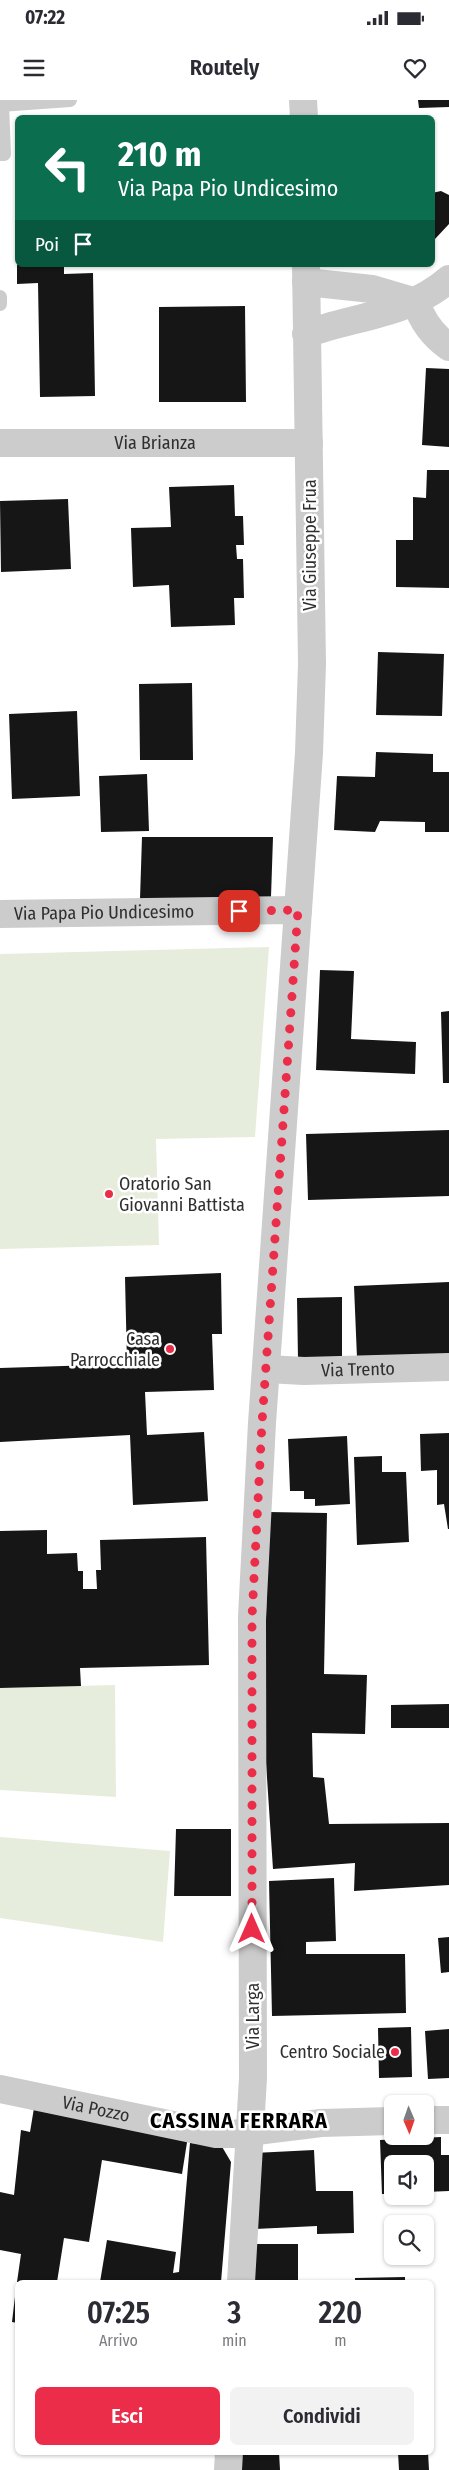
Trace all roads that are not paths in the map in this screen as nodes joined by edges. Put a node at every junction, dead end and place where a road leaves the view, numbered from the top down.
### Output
1 (70, 100) edge
2 (303, 100) edge
3 (1, 105) edge
4 (304, 115) edge
5 (0, 154) edge
6 (306, 274) edge
7 (449, 279) edge
8 (0, 297) edge
9 (416, 302) junction
10 (0, 304) edge
11 (306, 334) junction
12 (449, 347) edge
13 (309, 442) junction
14 (0, 444) edge
15 (298, 910) junction
16 (0, 914) edge
17 (449, 1367) edge
18 (267, 1369) junction
19 (0, 2089) edge
20 (434, 2120) edge
21 (449, 2120) edge
22 (384, 2121) edge
23 (250, 2132) junction
24 (241, 2280) edge
25 (229, 2455) edge
26 (228, 2470) edge

1 - 3 lane
2 - 4 street
3 - 5 lane
6 - 9 street
6 - 11 street, Via Giuseppe Frua
7 - 9 street
8 - 10 lane
9 - 11 street
9 - 12 street
11 - 13 street, Via Giuseppe Frua
13 - 14 street, Via Brianza
13 - 15 street, Via Giuseppe Frua
15 - 16 street, Via Papa Pio Undicesimo
15 - 18 street, Via Larga
17 - 18 street, Via Trento
18 - 23 street, Via Larga
19 - 23 street, Via Pozzo
20 - 21 street
22 - 23 street, Via Pozzo
23 - 24 street, Via Larga
25 - 26 street

